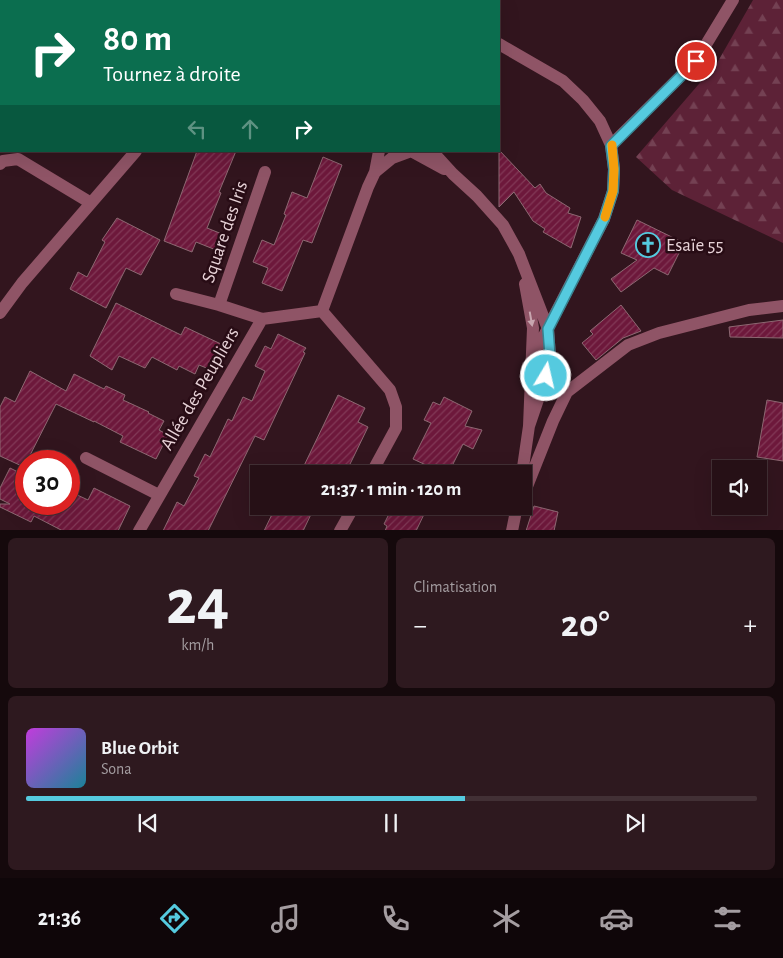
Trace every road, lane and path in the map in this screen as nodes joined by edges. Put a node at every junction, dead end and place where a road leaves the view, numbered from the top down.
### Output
1 (733, 0) edge
2 (500, 45) edge
3 (611, 146) junction
4 (135, 152) edge
5 (379, 152) edge
6 (408, 152) edge
7 (413, 152) edge
8 (433, 152) edge
9 (0, 164) edge
10 (265, 172) dead end
11 (375, 172) junction
12 (454, 174) junction
13 (91, 203) junction
14 (519, 254) junction
15 (176, 294) dead end
16 (220, 305) junction
17 (783, 306) edge
18 (322, 311) junction
19 (0, 313) edge
20 (262, 319) junction
21 (548, 329) junction
22 (531, 361) junction
23 (529, 426) junction
24 (86, 458) dead end
25 (376, 465) edge
26 (523, 465) edge
27 (532, 474) edge
28 (159, 495) junction
29 (349, 515) edge
30 (515, 515) edge
31 (139, 530) edge
32 (340, 530) edge
33 (512, 530) edge

1 - 3 street
2 - 3 street
3 - 21 street
4 - 13 street
5 - 11 street
6 - 11 street
7 - 12 street
8 - 12 street
9 - 13 street
10 - 16 street, Square des Iris
11 - 18 street
12 - 14 street
13 - 19 street
14 - 21 street
14 -> 22 street
15 - 16 street
16 - 20 street
17 - 27 street
18 - 20 street, Allée des Peupliers
18 - 25 street
20 - 28 street, Allée des Peupliers
21 - 22 street
21 - 23 street
22 - 23 street
23 - 26 street
24 - 28 street
28 - 31 street, Allée des Peupliers
29 - 32 street
30 - 33 street

